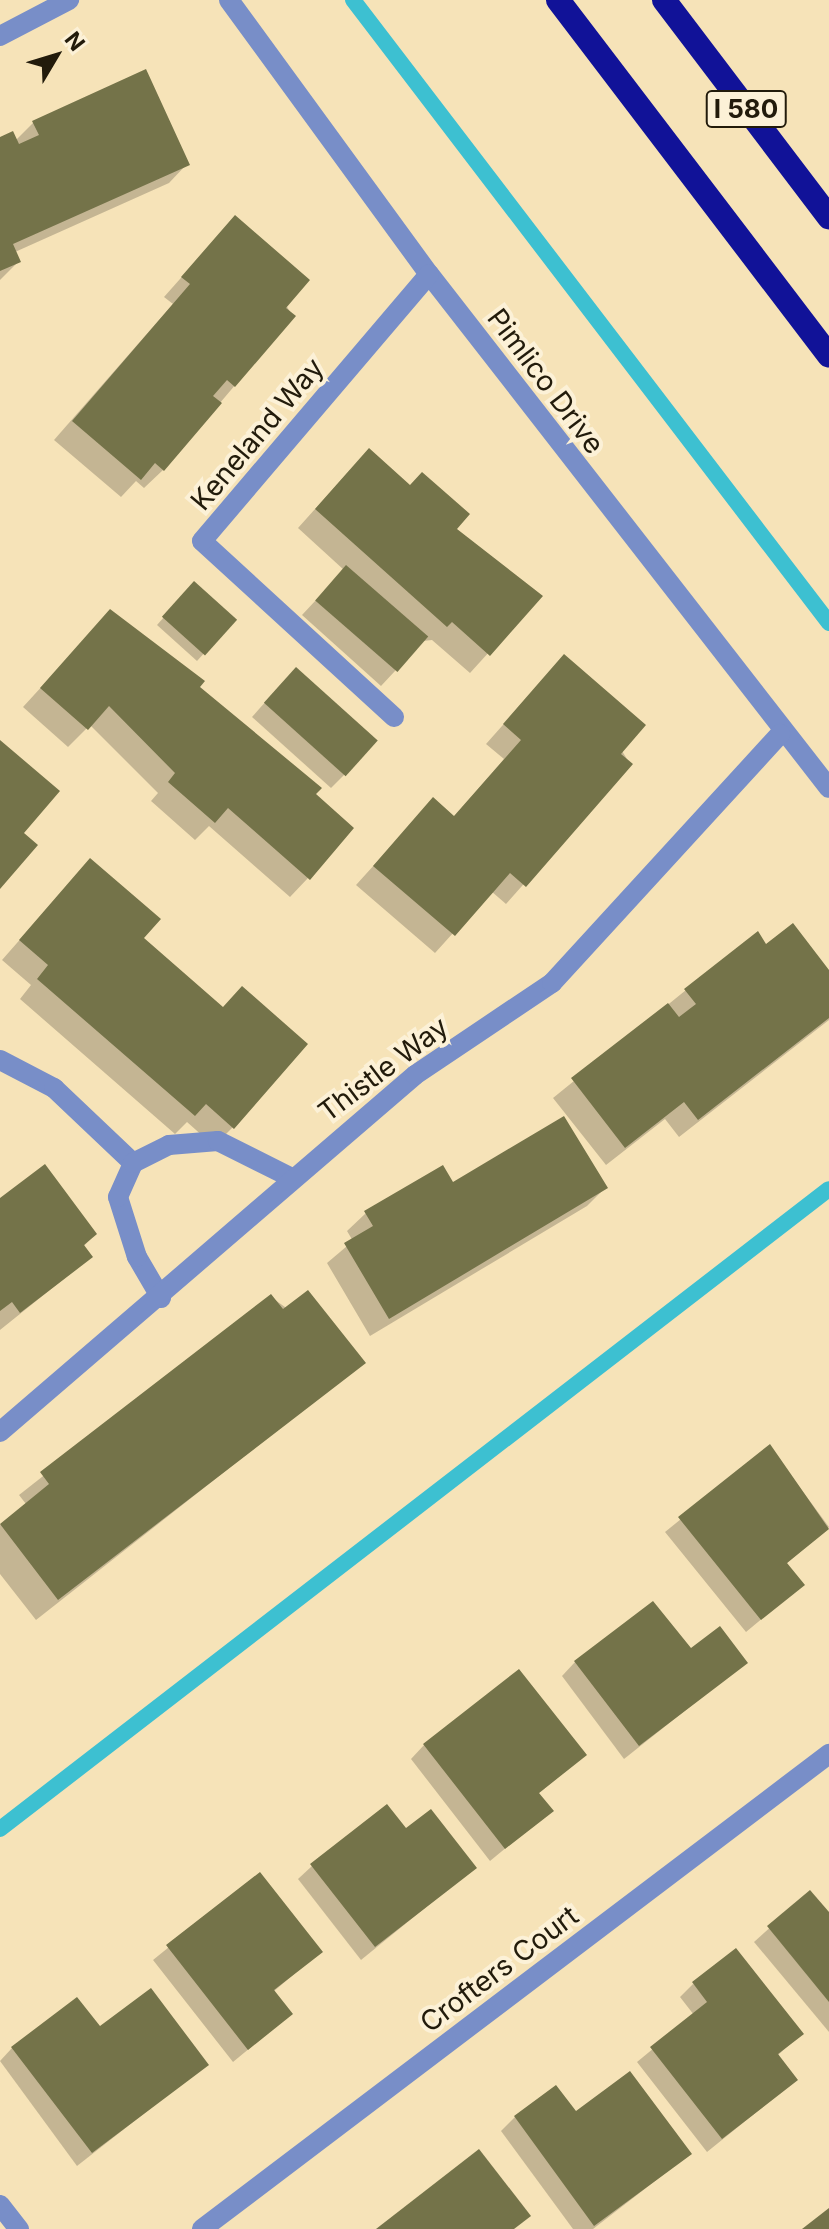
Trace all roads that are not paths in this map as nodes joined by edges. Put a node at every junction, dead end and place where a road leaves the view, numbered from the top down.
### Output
1 (69, 0) edge
2 (229, 0) edge
3 (558, 0) edge
4 (664, 0) edge
5 (0, 36) edge
6 (829, 217) edge
7 (429, 274) junction
8 (829, 356) edge
9 (394, 717) dead end
10 (780, 734) junction
11 (829, 788) edge
12 (0, 1060) edge
13 (133, 1163) junction
14 (292, 1178) junction
15 (161, 1298) junction
16 (0, 1432) edge
17 (829, 1754) edge
18 (0, 2205) edge
19 (19, 2229) edge
20 (202, 2229) edge

1 - 5 street
2 - 7 street, Pimlico Drive
3 - 8 highway, I 580
4 - 6 highway, I 580
7 - 9 street, Keneland Way
7 - 10 street, Pimlico Drive
10 - 11 street, Pimlico Drive
10 - 14 street, Thistle Way
12 - 13 street
13 - 14 street
13 - 15 street
14 - 15 street, Thistle Way
15 - 16 street, Thistle Way
17 - 20 street, Crofters Court
18 - 19 street

